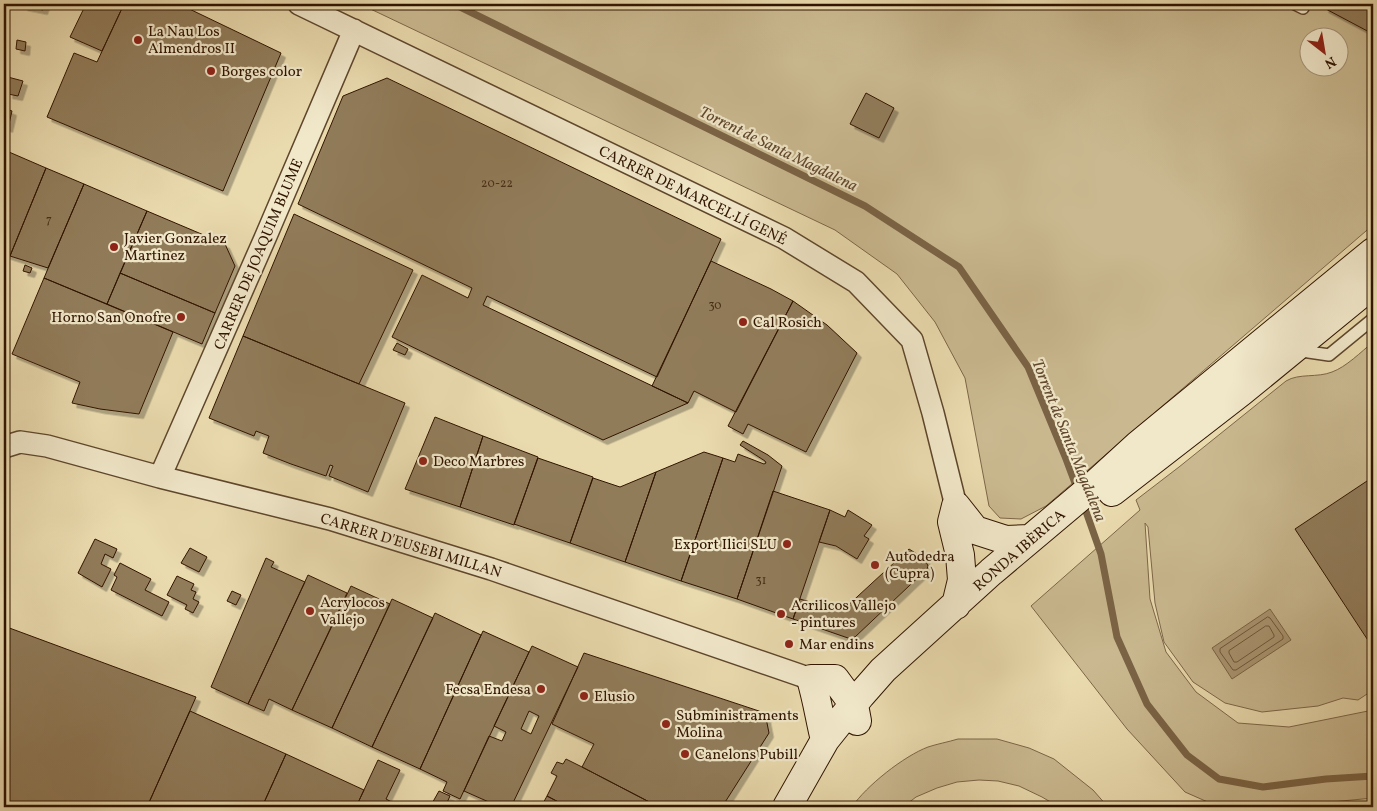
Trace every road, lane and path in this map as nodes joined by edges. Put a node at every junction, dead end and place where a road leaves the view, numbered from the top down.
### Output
1 (299, 4) edge
2 (354, 30) junction
3 (1373, 252) edge
4 (1373, 284) edge
5 (1373, 319) edge
6 (1294, 350) junction
7 (4, 447) edge
8 (160, 477) junction
9 (1112, 481) junction
10 (956, 506) junction
11 (1067, 518) junction
12 (1030, 539) junction
13 (956, 605) junction
14 (883, 670) junction
15 (823, 679) junction
16 (856, 715) junction
17 (825, 740) junction
18 (789, 804) edge

1 - 2 street, CARRER DE MARCEL·LÍ GENÉ
2 - 8 street, CARRER DE JOAQUIM BLUME
2 - 10 street, CARRER DE MARCEL·LÍ GENÉ
3 - 9 street, RONDA IBÈRICA
4 - 6 street, RONDA IBÈRICA
5 - 6 lane
6 - 9 street, RONDA IBÈRICA
7 - 8 street, CARRER D'EUSEBI MILLAN
8 - 15 street, CARRER D'EUSEBI MILLAN
9 - 11 street, RONDA IBÈRICA
10 - 12 street
10 - 13 street
11 - 12 street, RONDA IBÈRICA
11 - 16 street, RONDA IBÈRICA
12 - 13 street, RONDA IBÈRICA
13 - 14 street, RONDA IBÈRICA
14 - 15 street
14 - 16 street, RONDA IBÈRICA
15 - 16 street
15 - 17 street
16 - 17 street, RONDA IBÈRICA
16 - 18 street, RONDA IBÈRICA
17 - 18 street, RONDA IBÈRICA

